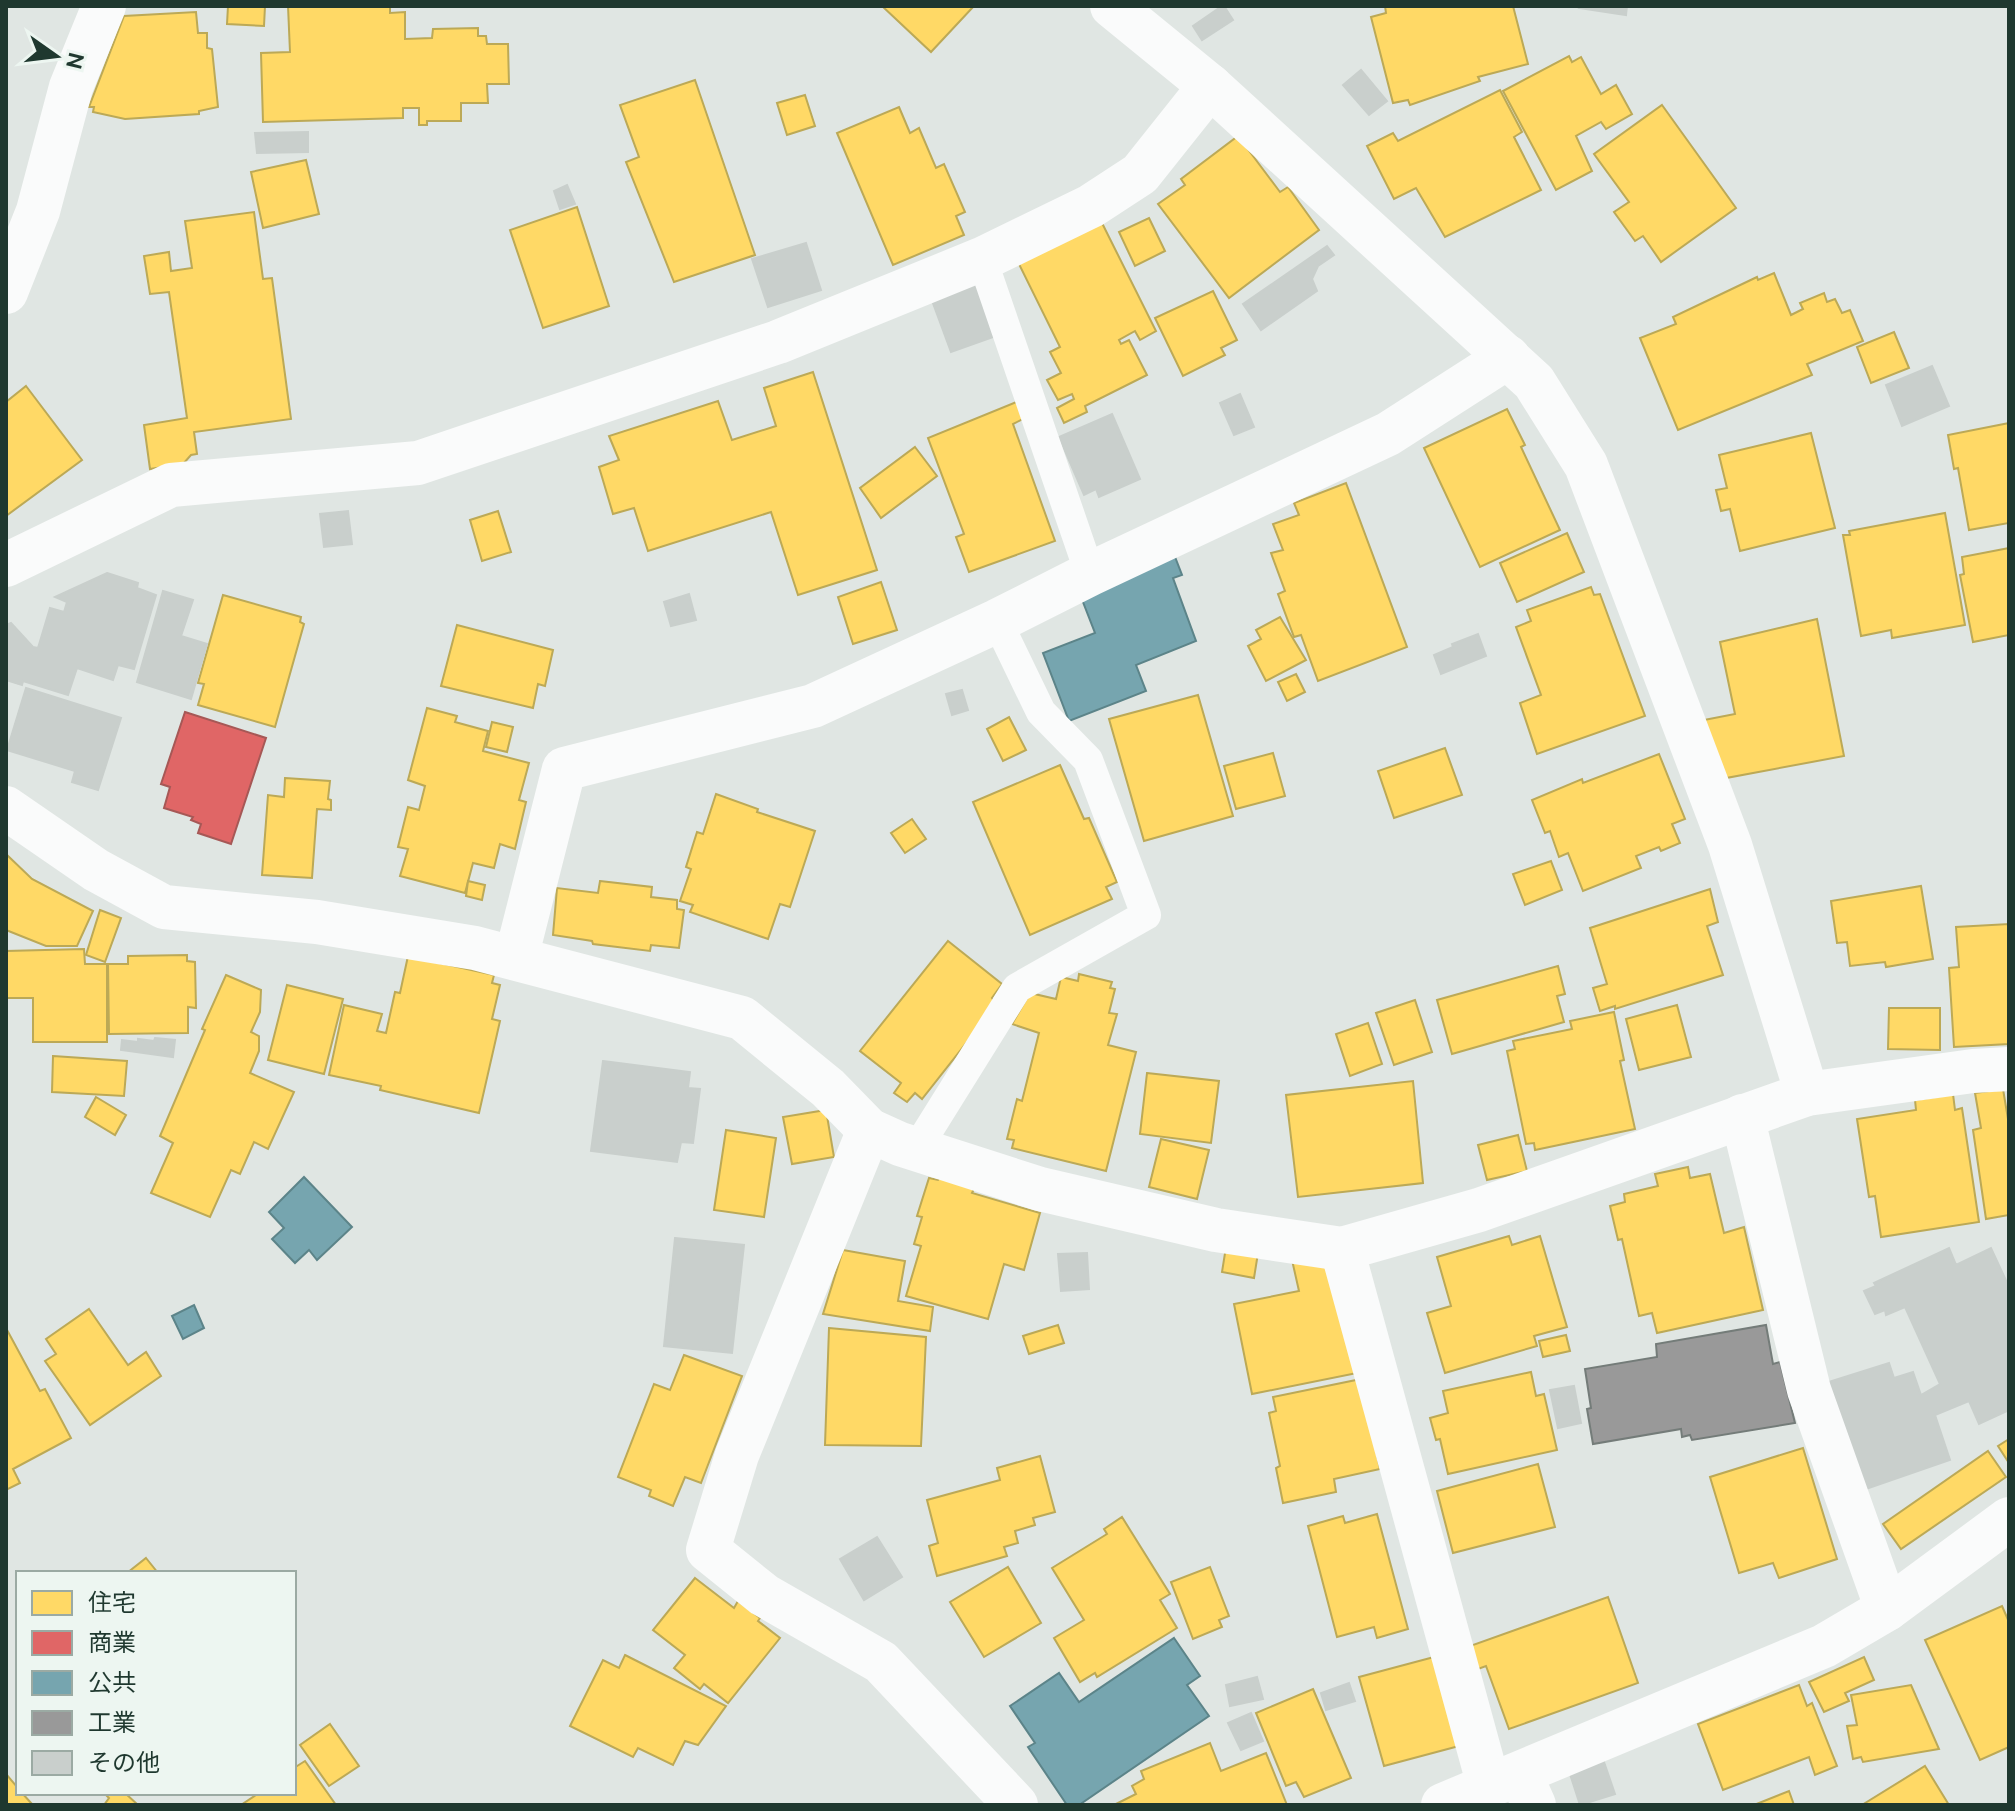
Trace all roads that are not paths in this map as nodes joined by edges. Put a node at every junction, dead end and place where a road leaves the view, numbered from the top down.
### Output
1 (104, 6) edge
2 (1112, 6) edge
3 (1210, 86) junction
4 (982, 259) junction
5 (6, 292) edge
6 (1508, 357) junction
7 (6, 565) edge
8 (1090, 574) junction
9 (997, 621) junction
10 (6, 808) edge
11 (516, 958) junction
12 (2009, 1069) edge
13 (1807, 1094) junction
14 (1742, 1116) junction
15 (869, 1130) junction
16 (916, 1150) junction
17 (1342, 1249) junction
18 (2009, 1519) edge
19 (1887, 1609) junction
20 (1514, 1788) edge
21 (1016, 1805) edge
22 (1443, 1805) edge

1 - 5 street
2 - 3 street
3 - 4 street
3 - 6 street
4 - 7 street
4 - 8 lane
6 - 8 street
6 - 13 street
8 - 9 street
9 - 11 street
9 - 16 lane
10 - 11 street
11 - 15 street
12 - 13 street
13 - 14 street
14 - 17 street
14 - 19 street
15 - 16 street
15 - 21 street
16 - 17 street
17 - 20 street
18 - 19 street
19 - 20 street
20 - 22 street

